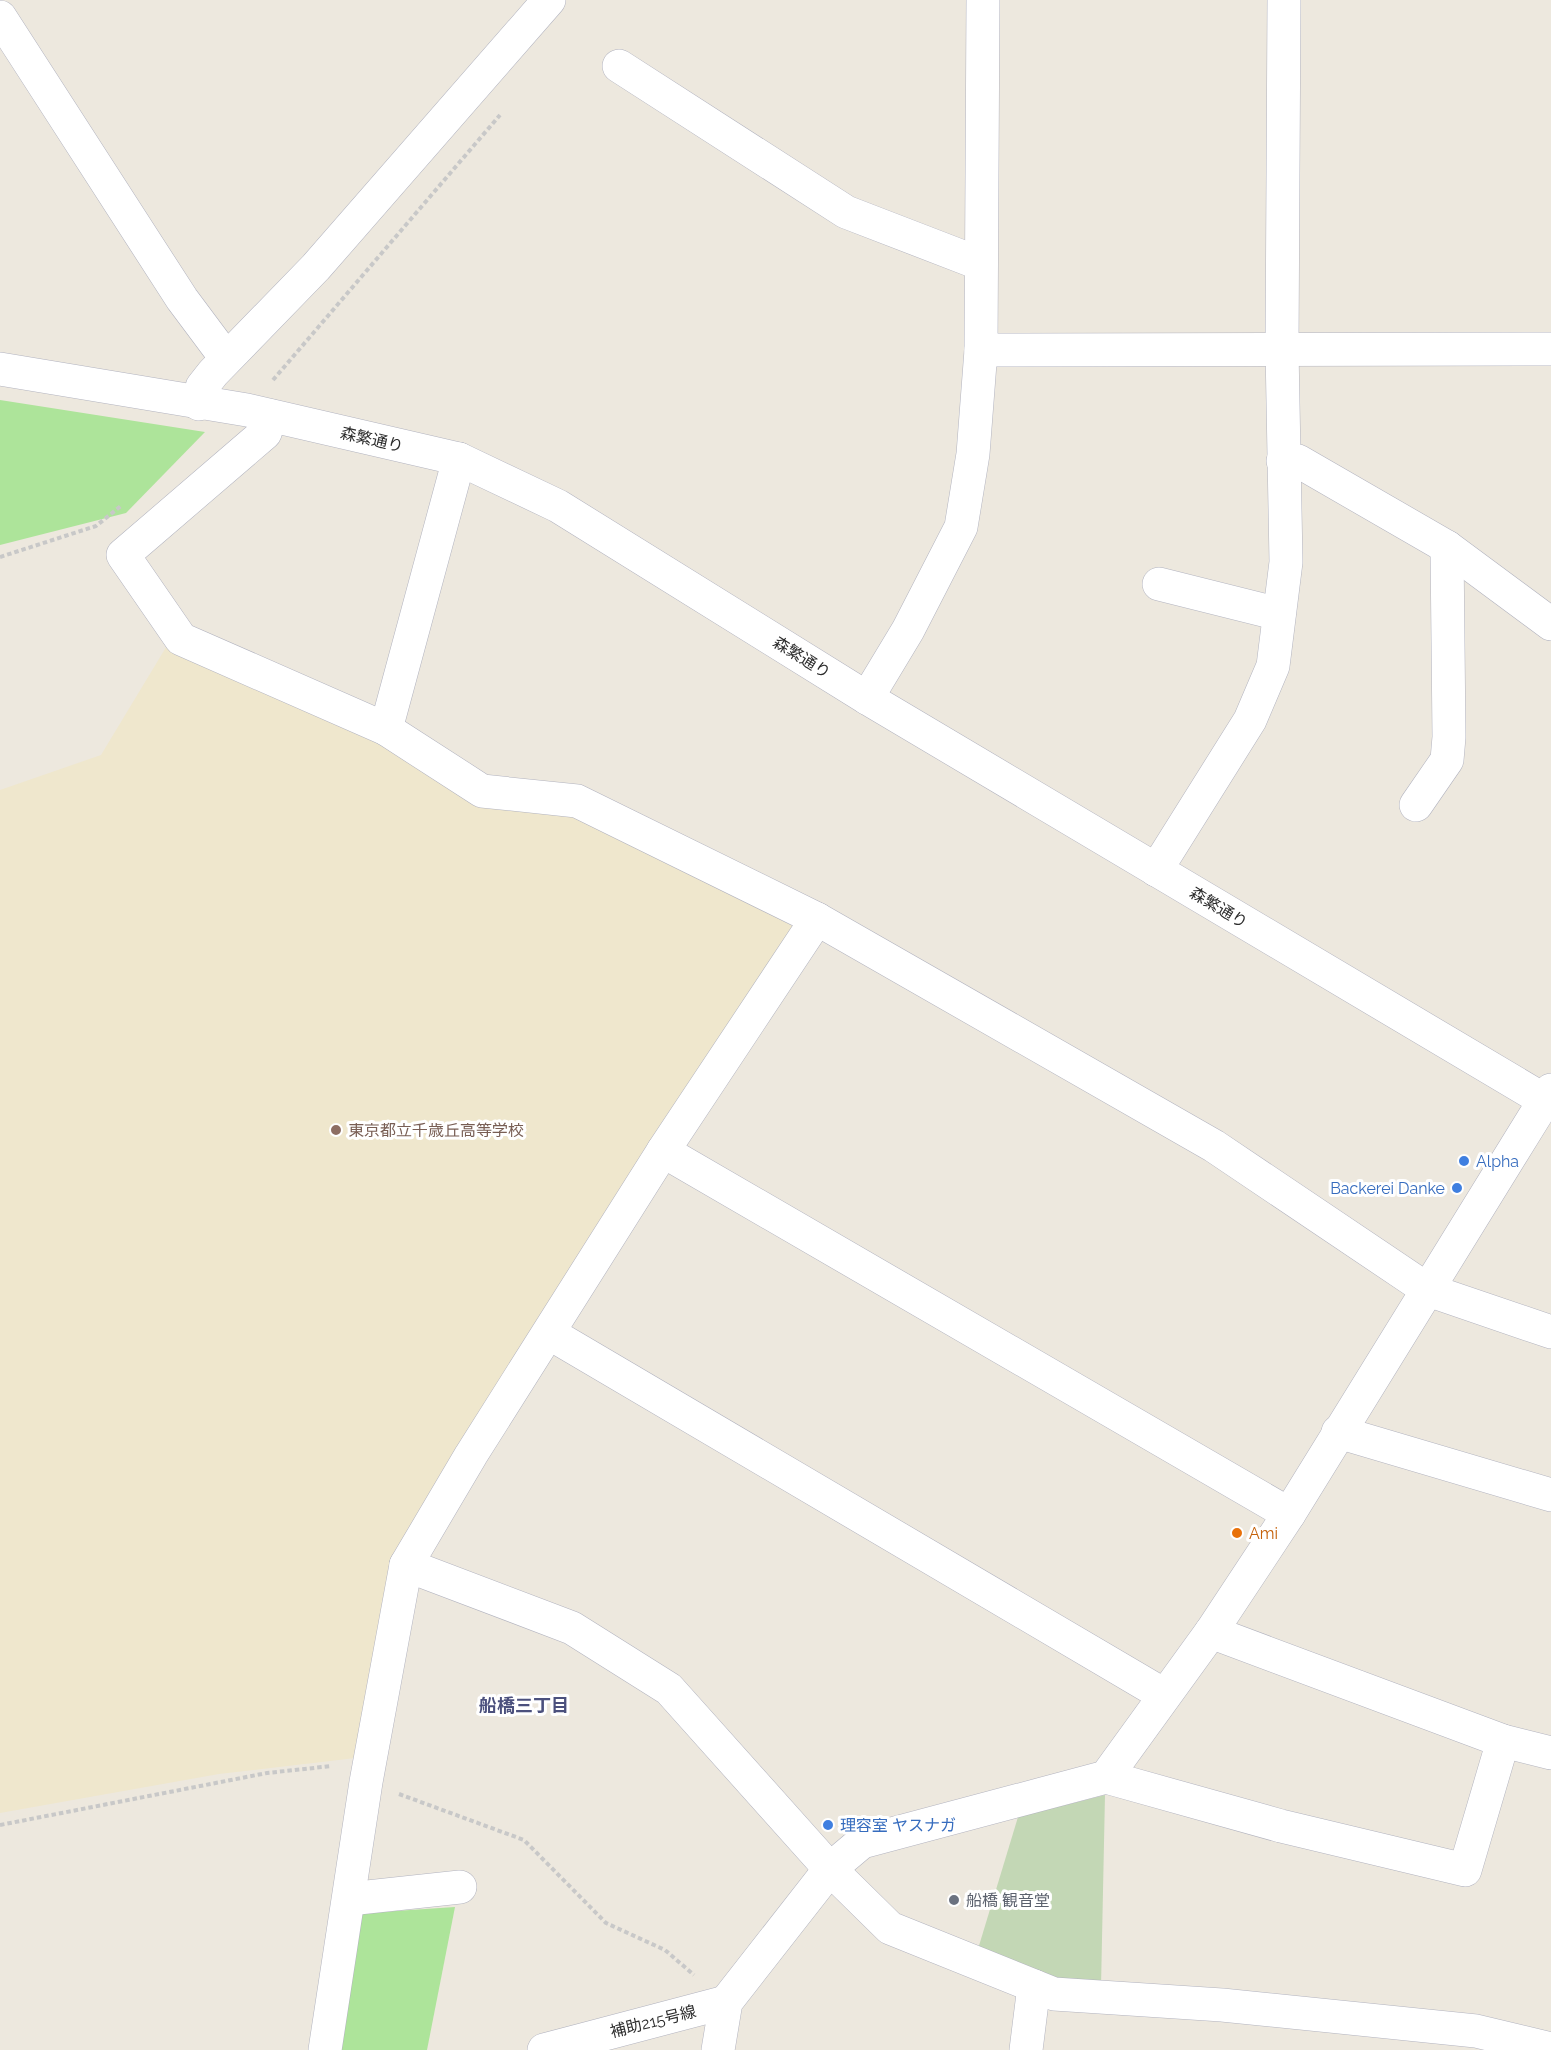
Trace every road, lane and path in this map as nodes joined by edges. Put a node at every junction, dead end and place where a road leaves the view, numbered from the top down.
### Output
1 (549, 0) edge
2 (983, 0) edge
3 (1284, 0) edge
4 (0, 17) edge
5 (619, 66) dead end
6 (506, 107) dead end
7 (981, 264) junction
8 (1551, 349) edge
9 (981, 350) junction
10 (1282, 350) junction
11 (226, 358) junction
12 (0, 369) edge
13 (199, 404) junction
14 (259, 413) junction
15 (459, 459) junction
16 (1283, 461) junction
17 (130, 499) dead end
18 (1447, 547) junction
19 (0, 557) edge
20 (1159, 584) dead end
21 (1279, 614) junction
22 (1551, 624) edge
23 (867, 698) junction
24 (386, 729) junction
25 (1416, 804) dead end
26 (1156, 870) junction
27 (817, 919) junction
28 (1548, 1095) edge
29 (663, 1151) junction
30 (1428, 1290) junction
31 (1551, 1332) edge
32 (549, 1333) junction
33 (1338, 1432) junction
34 (1551, 1495) edge
35 (1289, 1514) junction
36 (406, 1565) junction
37 (1211, 1632) junction
38 (1164, 1695) junction
39 (1503, 1741) junction
40 (1551, 1753) edge
41 (368, 1775) junction
42 (1106, 1777) junction
43 (0, 1826) edge
44 (830, 1869) junction
45 (460, 1887) dead end
46 (349, 1899) junction
47 (1034, 1986) junction
48 (726, 2002) junction
49 (1551, 2049) edge
50 (325, 2050) edge
51 (544, 2050) edge
52 (718, 2050) edge
53 (1026, 2050) edge

1 - 11 street
2 - 7 street
3 - 10 street
4 - 11 street
5 - 7 street
6 - 14 path
7 - 9 street
8 - 10 street
9 - 10 street
9 - 23 street
10 - 16 street
11 - 13 street
12 - 13 street, 森繁通り
13 - 14 street, 森繁通り
14 - 15 street, 森繁通り
14 - 24 street
15 - 23 street, 森繁通り
15 - 24 street
16 - 18 street
16 - 21 street
17 - 19 path
18 - 22 street
18 - 25 street
20 - 21 street
21 - 26 street
23 - 26 street, 森繁通り
24 - 27 street
26 - 28 street, 森繁通り
27 - 29 street
27 - 30 street
28 - 30 street
29 - 32 street
29 - 35 street
30 - 31 street
30 - 33 street
32 - 36 street
32 - 38 street
33 - 34 street
33 - 35 street
35 - 37 street
36 - 41 street
36 - 44 street
37 - 38 street
37 - 39 street
38 - 42 street
39 - 40 street
39 - 42 street
41 - 43 path
41 - 46 street
41 - 48 path
42 - 44 street
44 - 47 street
44 - 48 street
45 - 46 street
46 - 50 street
47 - 49 street
47 - 53 street
48 - 51 street, 補助215号線
48 - 52 street

